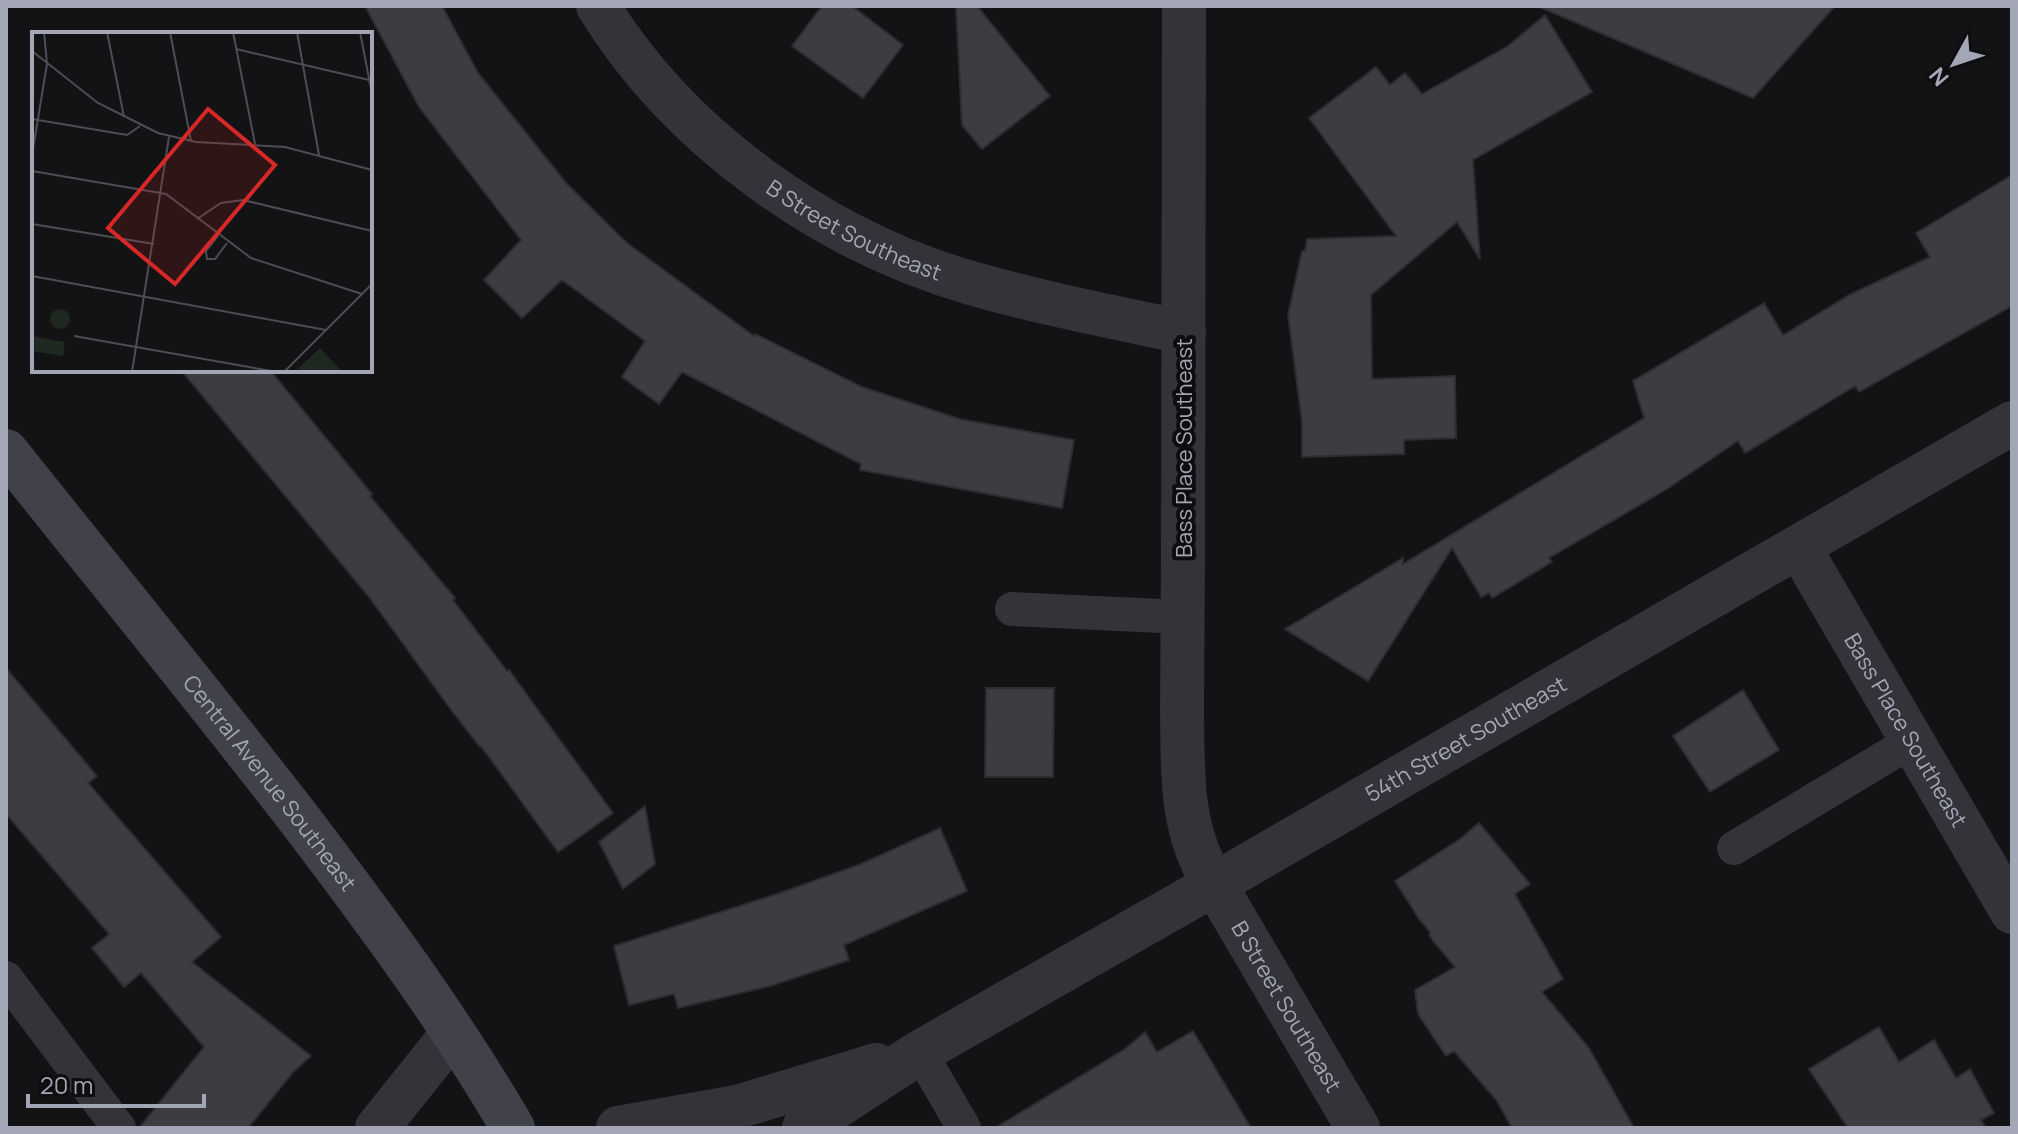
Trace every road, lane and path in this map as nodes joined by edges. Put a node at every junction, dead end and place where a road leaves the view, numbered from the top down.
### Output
1 (598, 6) edge
2 (1184, 6) edge
3 (1184, 332) junction
4 (2012, 423) edge
5 (6, 451) edge
6 (1799, 547) junction
7 (1012, 609) dead end
8 (1183, 617) junction
9 (1912, 741) junction
10 (1734, 848) dead end
11 (1215, 884) junction
12 (2012, 912) edge
13 (6, 978) edge
14 (453, 1033) junction
15 (920, 1052) junction
16 (119, 1128) edge
17 (377, 1128) edge
18 (513, 1128) edge
19 (618, 1128) edge
20 (804, 1128) edge
21 (964, 1128) edge
22 (1358, 1128) edge

1 - 3 street, B Street Southeast
2 - 3 street, Bass Place Southeast
3 - 8 street, Bass Place Southeast
4 - 6 street, 54th Street Southeast
5 - 14 main road, Central Avenue Southeast
6 - 9 street, Bass Place Southeast
6 - 11 street, 54th Street Southeast
7 - 8 lane
8 - 11 street, Bass Place Southeast
9 - 10 lane
9 - 12 street, Bass Place Southeast
11 - 15 street, 54th Street Southeast
11 - 22 street, B Street Southeast
13 - 16 lane
14 - 17 street
14 - 18 main road, Central Avenue Southeast
15 - 19 street, 54th Street Southeast
15 - 20 street, 54th Street Southeast
15 - 21 lane

